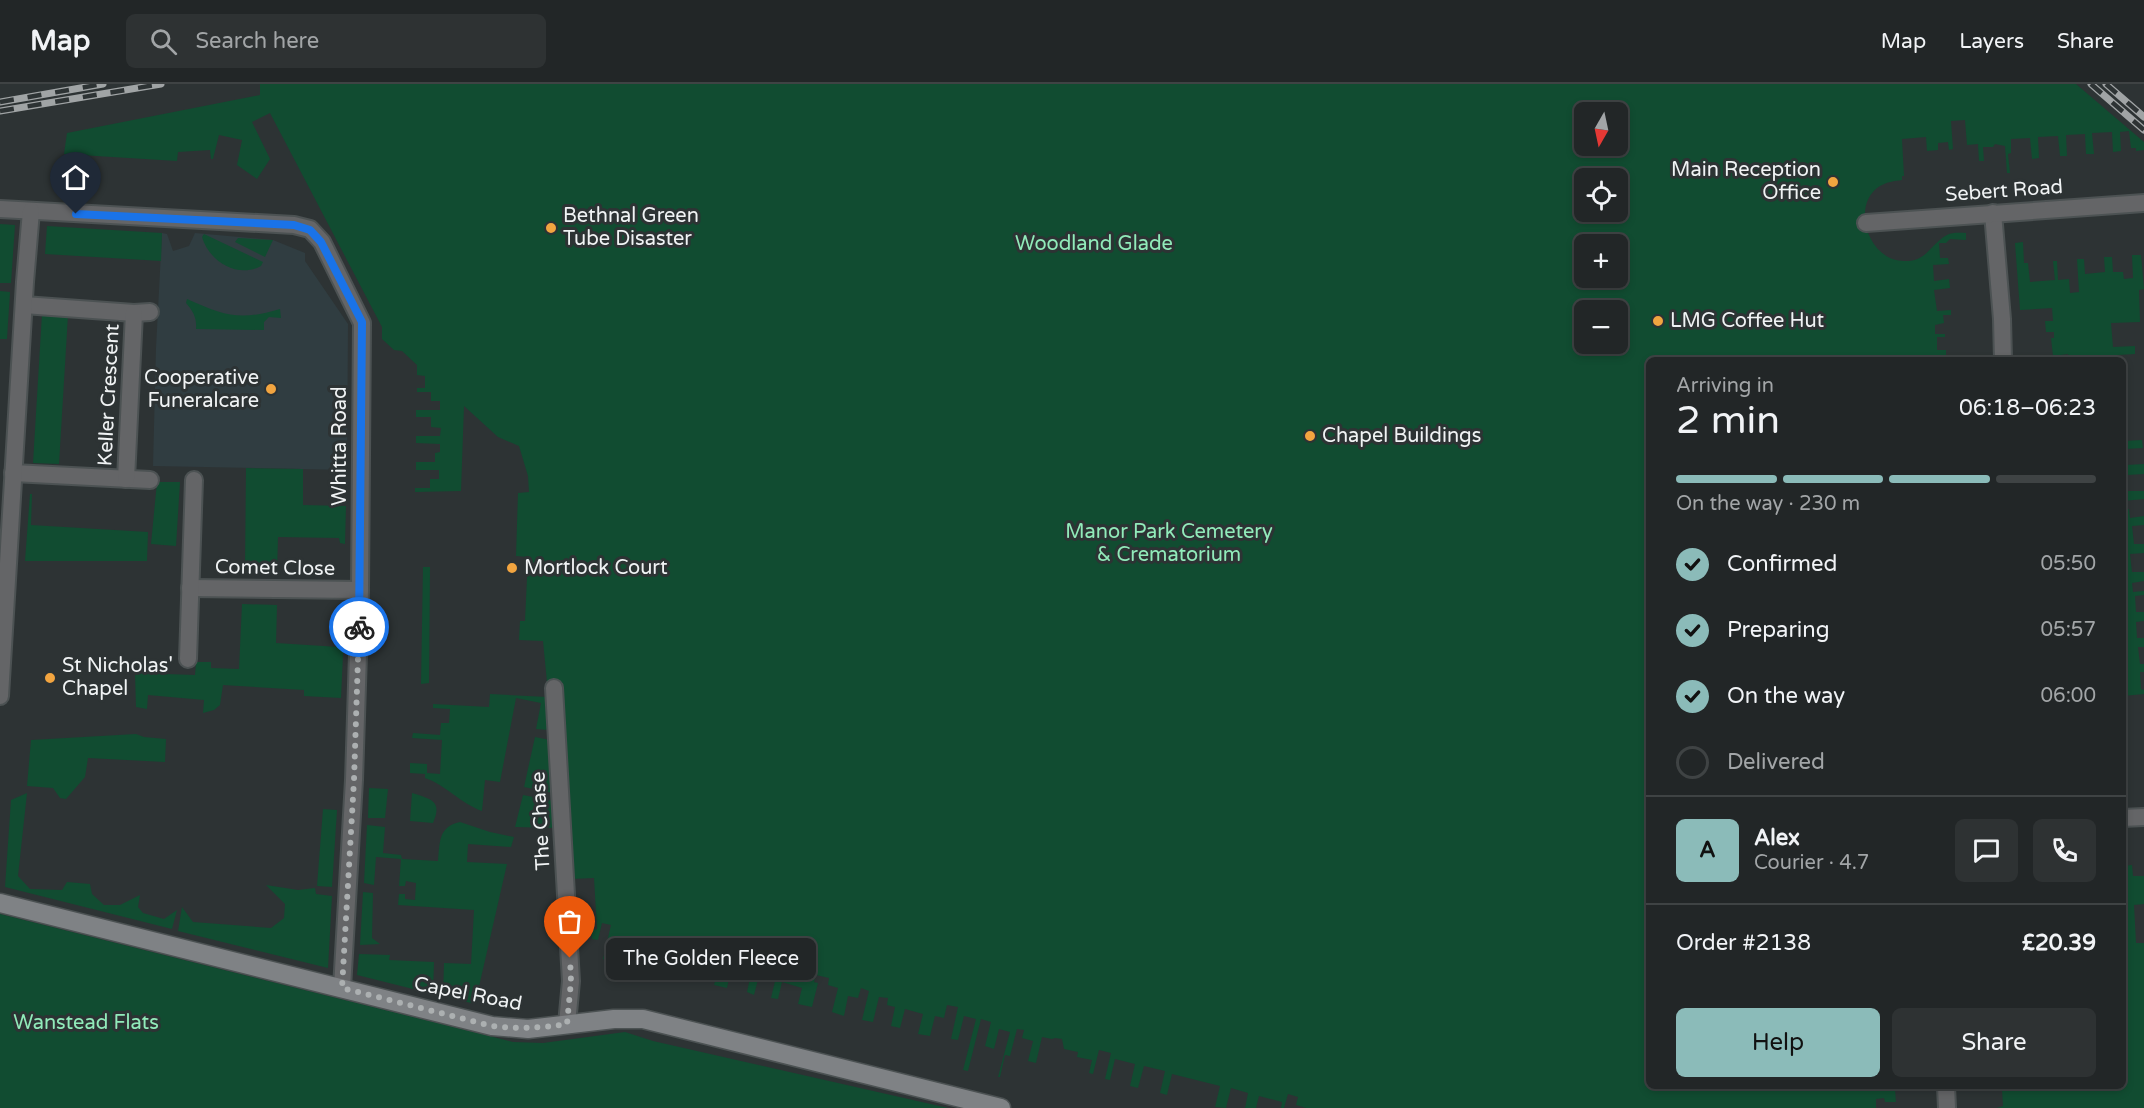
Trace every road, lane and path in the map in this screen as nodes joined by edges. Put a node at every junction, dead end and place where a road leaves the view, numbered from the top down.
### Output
1 (2144, 203) edge
2 (0, 209) edge
3 (31, 211) junction
4 (1994, 213) junction
5 (1866, 223) dead end
6 (24, 304) junction
7 (2003, 357) edge
8 (13, 473) junction
9 (126, 479) junction
10 (150, 480) dead end
11 (194, 480) dead end
12 (189, 588) junction
13 (360, 590) junction
14 (188, 659) dead end
15 (554, 688) dead end
16 (0, 696) edge
17 (2144, 817) edge
18 (2126, 818) edge
19 (0, 903) edge
20 (342, 988) junction
21 (567, 1024) junction
22 (1946, 1089) edge
23 (1001, 1108) edge
24 (1947, 1108) edge

1 - 4 street, Sebert Road
2 - 3 street, Whitta Road
3 - 6 street
3 - 13 street, Whitta Road
4 - 5 street, Sebert Road
4 - 7 street
6 - 8 street
6 - 9 street, Keller Crescent
8 - 9 street, Keller Crescent
8 - 16 street
9 - 10 street, Keller Crescent
11 - 12 street, Comet Close
12 - 13 street, Comet Close
12 - 14 street, Comet Close
13 - 20 street, Whitta Road
15 - 21 street, The Chase
17 - 18 street
19 - 20 street, Capel Road
20 - 21 street, Capel Road
21 - 23 street, Capel Road
22 - 24 street

